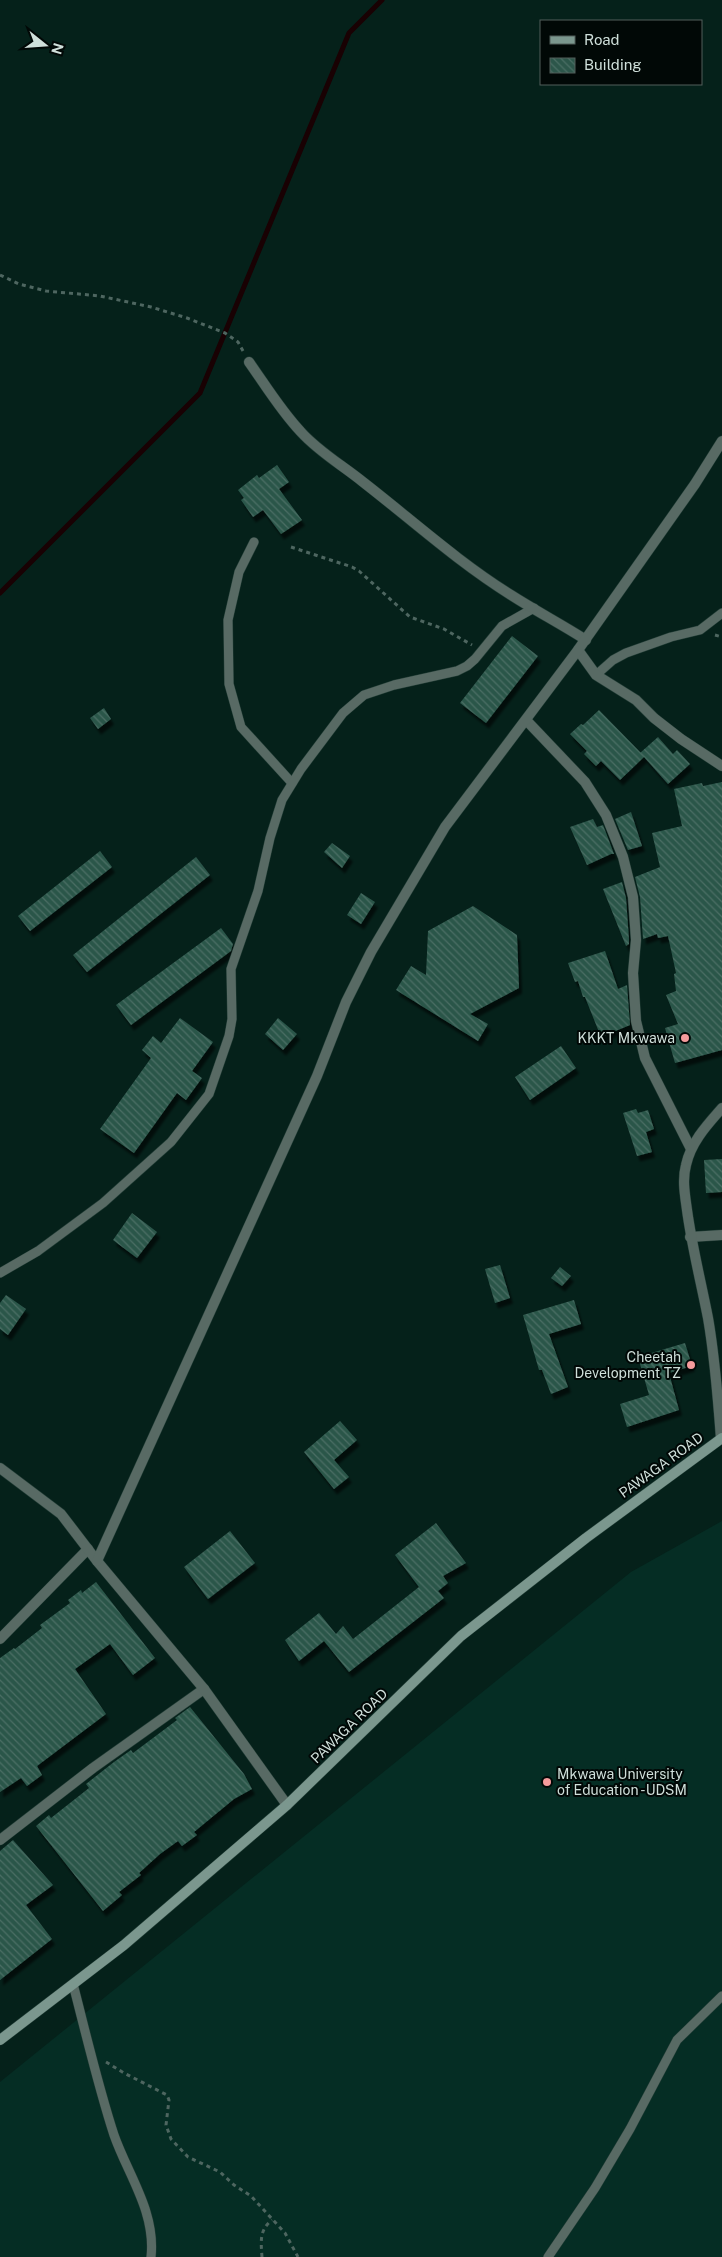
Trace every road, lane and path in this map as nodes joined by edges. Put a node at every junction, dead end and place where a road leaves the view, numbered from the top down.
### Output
1 (0, 274) edge
2 (249, 362) joint
3 (722, 441) edge
4 (254, 542) dead end
5 (290, 547) dead end
6 (534, 608) junction
7 (722, 613) edge
8 (586, 640) junction
9 (482, 650) junction
10 (578, 650) junction
11 (596, 675) junction
12 (527, 721) junction
13 (722, 766) edge
14 (292, 783) junction
15 (722, 1108) edge
16 (691, 1149) junction
17 (722, 1235) edge
18 (690, 1237) junction
19 (0, 1273) edge
20 (721, 1438) edge
21 (0, 1468) edge
22 (88, 1550) junction
23 (97, 1560) junction
24 (0, 1639) edge
25 (204, 1688) junction
26 (287, 1805) junction
27 (0, 1840) edge
28 (73, 1984) junction
29 (722, 1996) edge
30 (0, 2040) edge
31 (90, 2049) junction
32 (272, 2220) junction
33 (151, 2257) edge
34 (262, 2257) edge
35 (298, 2257) edge
36 (548, 2257) edge

1 - 2 path
2 - 6 street
3 - 8 street
4 - 14 lane
5 - 9 path
6 - 8 street
6 - 9 lane
7 - 11 lane
8 - 10 street
9 - 14 lane
10 - 11 street
10 - 12 street
11 - 13 street
12 - 16 street
12 - 23 street
14 - 19 lane
15 - 16 street
16 - 18 street
17 - 18 street
18 - 20 street
20 - 26 main road, PAWAGA ROAD
21 - 22 street
22 - 23 street
22 - 24 street
23 - 25 street
25 - 26 street
25 - 27 street
26 - 28 main road, PAWAGA ROAD
28 - 30 main road, PAWAGA ROAD
28 - 31 lane
29 - 36 lane
31 - 32 path
31 - 33 lane
32 - 34 path
32 - 35 path

